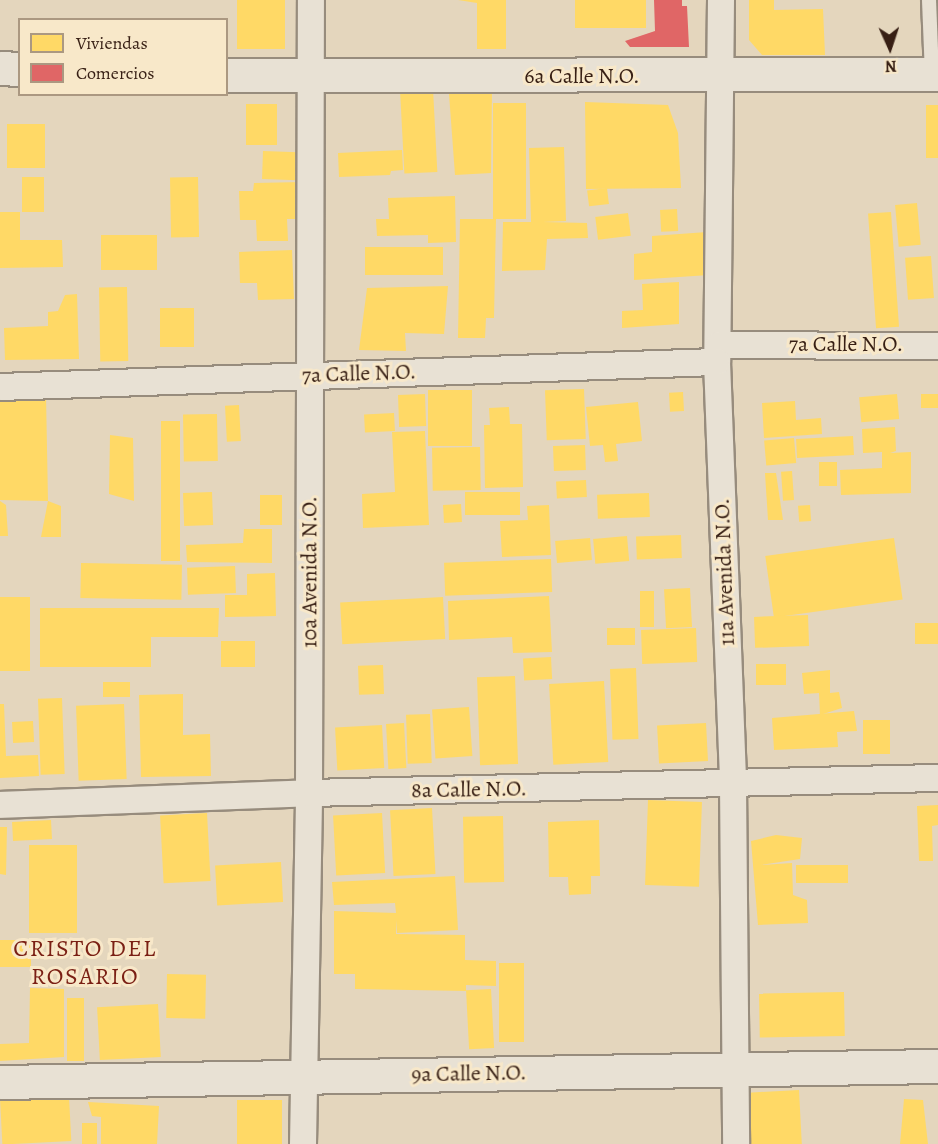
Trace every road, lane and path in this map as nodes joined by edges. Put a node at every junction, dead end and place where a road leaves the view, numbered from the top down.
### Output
1 (311, 0) edge
2 (721, 0) edge
3 (929, 0) edge
4 (0, 68) edge
5 (18, 69) edge
6 (935, 74) edge
7 (228, 75) edge
8 (720, 77) junction
9 (310, 78) junction
10 (938, 346) edge
11 (718, 353) junction
12 (310, 376) junction
13 (0, 387) edge
14 (938, 778) edge
15 (733, 784) junction
16 (309, 793) junction
17 (0, 805) edge
18 (938, 1066) edge
19 (735, 1069) junction
20 (304, 1077) junction
21 (0, 1082) edge
22 (303, 1144) edge
23 (736, 1144) edge

1 - 9 street, 10a Avenida N.O.
2 - 8 street, 11a Avenida N.O.
3 - 6 lane
4 - 5 street
6 - 8 street, 6a Calle N.O.
7 - 9 street, 6a Calle N.O.
8 - 9 street, 6a Calle N.O.
8 - 11 street, 11a Avenida N.O.
9 - 12 street, 10a Avenida N.O.
10 - 11 street, 7a Calle N.O.
11 - 12 street, 7a Calle N.O.
11 - 15 street, 11a Avenida N.O.
12 - 13 street, 7a Calle N.O.
12 - 16 street, 10a Avenida N.O.
14 - 15 street, 8a Calle N.O.
15 - 16 street, 8a Calle N.O.
15 - 19 street, 11a Avenida N.O.
16 - 17 street, 8a Calle N.O.
16 - 20 street, 10a Avenida N.O.
18 - 19 street, 9a Calle N.O.
19 - 20 street, 9a Calle N.O.
19 - 23 street, 11a Avenida N.O.
20 - 21 street, 9a Calle N.O.
20 - 22 street, 10a Avenida N.O.

